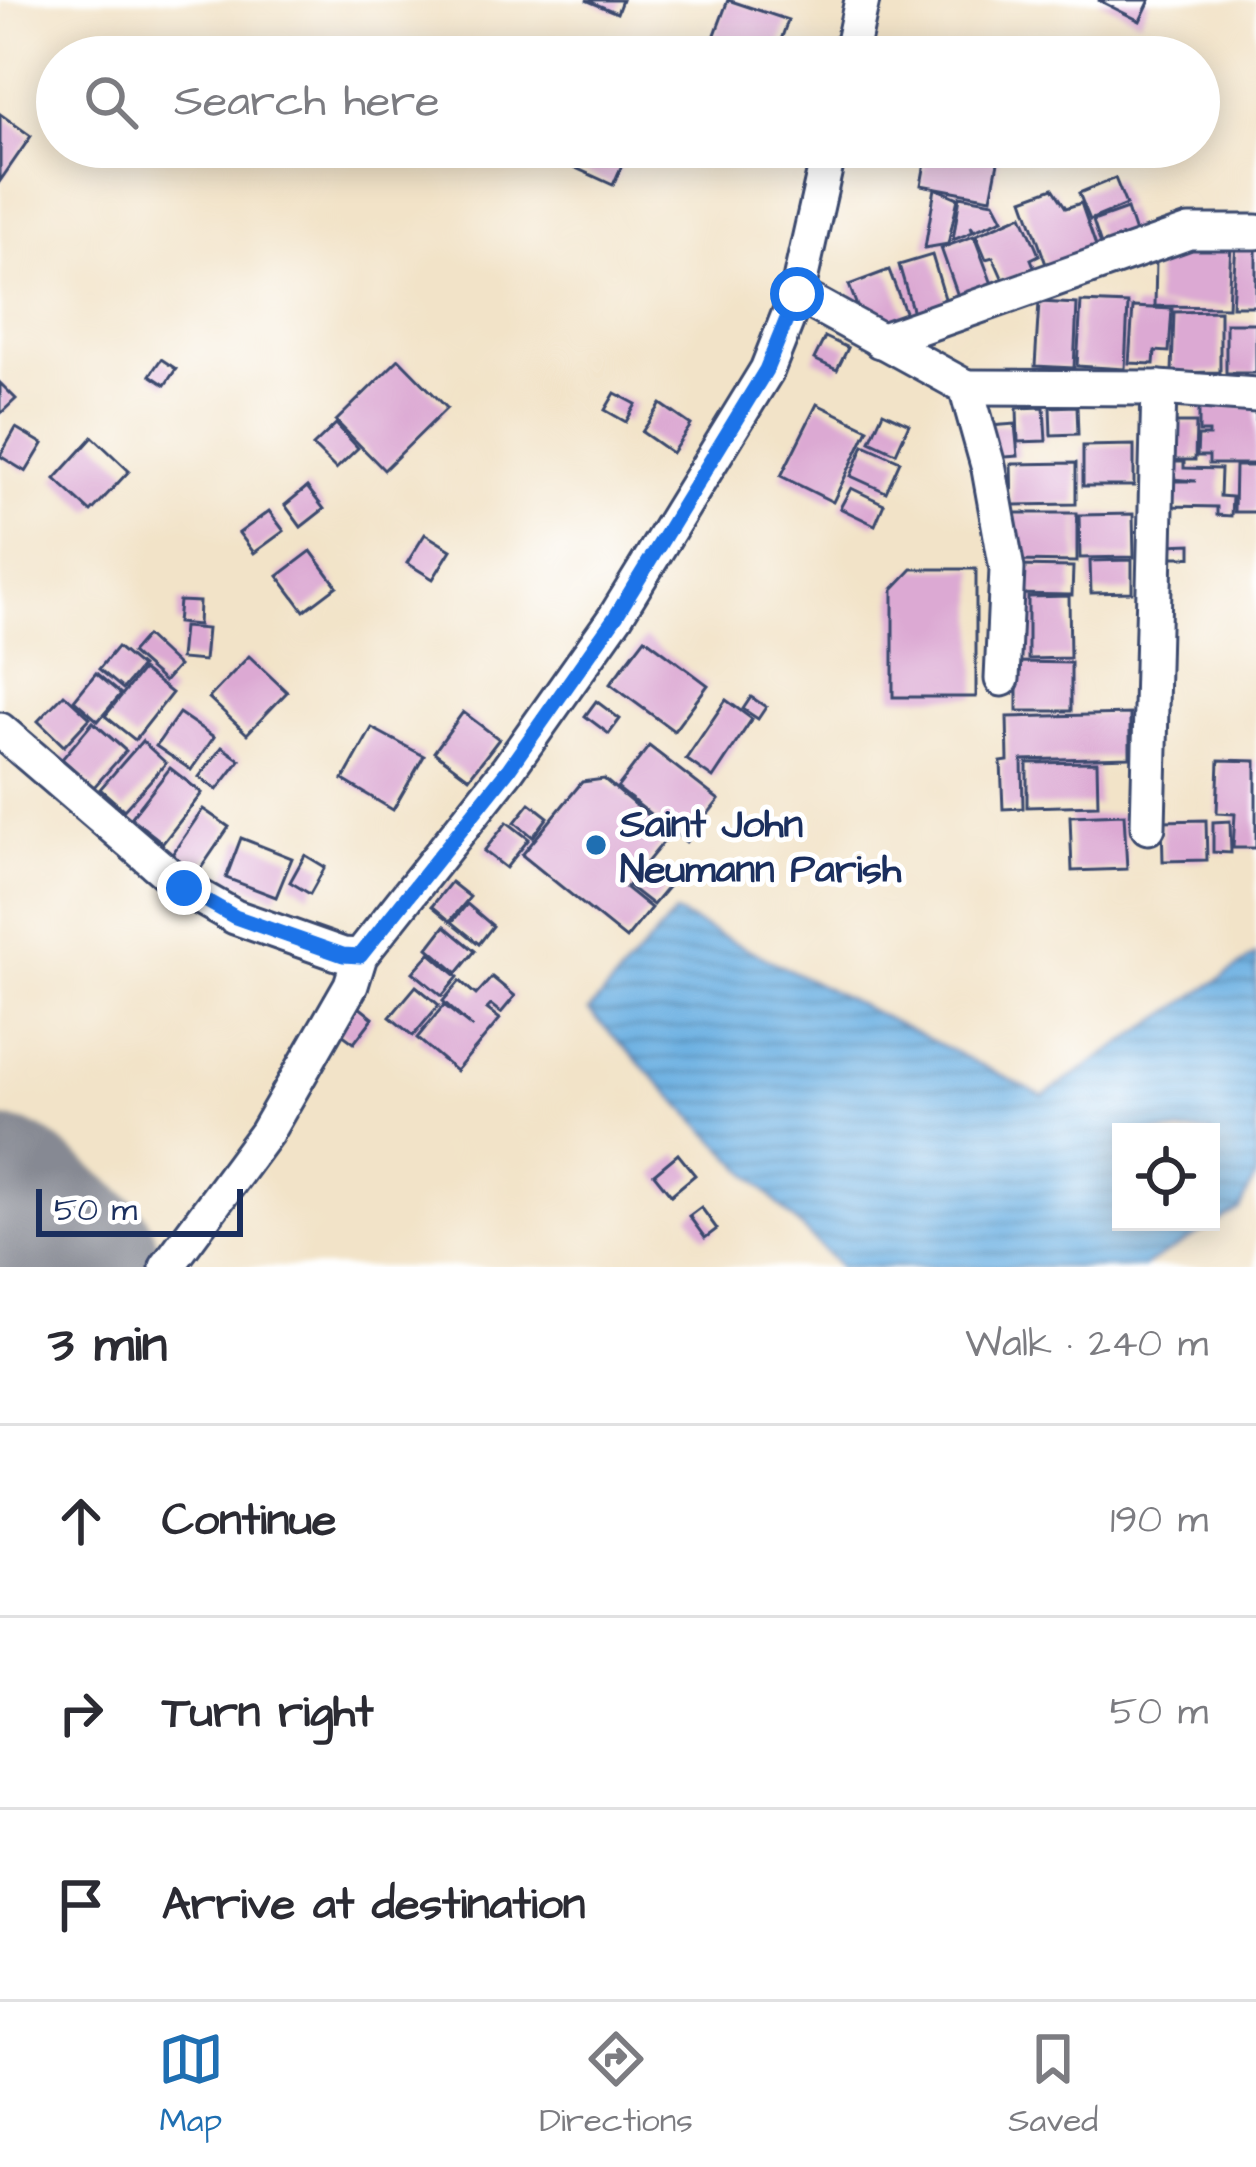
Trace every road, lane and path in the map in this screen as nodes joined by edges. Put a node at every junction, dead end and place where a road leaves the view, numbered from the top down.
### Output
1 (862, 0) edge
2 (854, 36) edge
3 (825, 168) edge
4 (1256, 232) edge
5 (797, 294) junction
6 (880, 341) junction
7 (966, 387) junction
8 (1159, 388) junction
9 (1256, 395) edge
10 (1002, 679) dead end
11 (0, 730) edge
12 (1148, 827) dead end
13 (360, 956) junction
14 (167, 1267) edge

1 - 2 street
3 - 5 street
4 - 6 street
5 - 6 street
5 - 13 street
6 - 7 street
7 - 8 street
7 - 10 street
8 - 9 street
8 - 12 street
11 - 13 street
13 - 14 street

